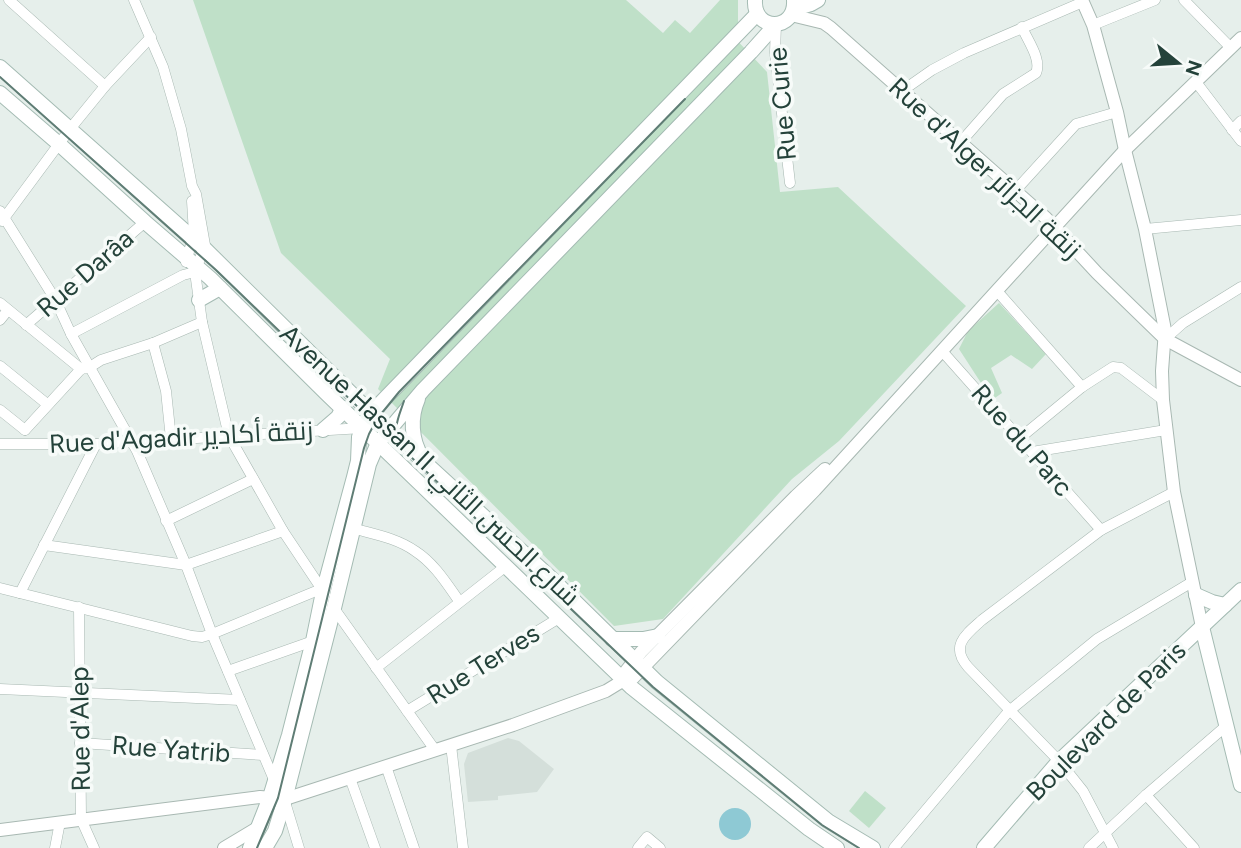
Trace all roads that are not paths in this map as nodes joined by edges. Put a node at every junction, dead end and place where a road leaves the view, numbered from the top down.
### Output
1 (9, 0) edge
2 (134, 0) edge
3 (818, 0) edge
4 (1155, 0) edge
5 (1184, 0) edge
6 (1083, 1) edge
7 (756, 7) edge
8 (793, 8) edge
9 (776, 24) junction
10 (1093, 25) junction
11 (1021, 27) junction
12 (151, 37) junction
13 (1241, 38) edge
14 (1231, 48) junction
15 (0, 67) edge
16 (1196, 82) junction
17 (105, 86) junction
18 (902, 91) junction
19 (0, 93) edge
20 (1117, 112) junction
21 (1241, 121) edge
22 (70, 129) junction
23 (1232, 130) junction
24 (1241, 141) edge
25 (960, 143) junction
26 (59, 144) junction
27 (1125, 150) junction
28 (789, 183) dead end
29 (192, 187) junction
30 (1016, 190) junction
31 (1, 218) edge
32 (1241, 220) edge
33 (145, 222) junction
34 (1056, 227) junction
35 (1145, 229) junction
36 (193, 239) junction
37 (205, 249) junction
38 (193, 266) junction
39 (183, 275) junction
40 (1241, 287) edge
41 (220, 288) junction
42 (997, 291) junction
43 (55, 299) junction
44 (199, 300) junction
45 (4, 307) edge
46 (0, 320) edge
47 (202, 322) junction
48 (26, 325) junction
49 (71, 334) junction
50 (1165, 339) junction
51 (153, 343) junction
52 (947, 355) junction
53 (0, 366) edge
54 (85, 368) junction
55 (1241, 380) edge
56 (1082, 387) junction
57 (423, 390) junction
58 (1163, 400) junction
59 (47, 404) junction
60 (343, 408) junction
61 (0, 410) edge
62 (371, 413) junction
63 (363, 428) junction
64 (25, 430) junction
65 (323, 430) junction
66 (389, 430) junction
67 (1166, 430) junction
68 (866, 434) junction
69 (229, 436) junction
70 (1020, 438) junction
71 (171, 439) junction
72 (132, 441) junction
73 (378, 443) junction
74 (0, 444) edge
75 (24, 444) junction
76 (96, 444) junction
77 (1032, 452) junction
78 (429, 466) junction
79 (253, 479) junction
80 (1174, 492) junction
81 (166, 521) junction
82 (352, 528) junction
83 (1101, 530) junction
84 (283, 531) junction
85 (44, 545) junction
86 (186, 565) junction
87 (506, 566) junction
88 (0, 588) edge
89 (1194, 589) junction
90 (322, 590) junction
91 (1241, 590) edge
92 (20, 593) junction
93 (459, 601) junction
94 (1225, 604) junction
95 (79, 607) junction
96 (334, 608) junction
97 (559, 618) junction
98 (1202, 627) junction
99 (212, 634) junction
100 (658, 636) junction
101 (612, 639) junction
102 (319, 640) junction
103 (638, 665) junction
104 (376, 668) junction
105 (228, 671) junction
106 (624, 680) junction
107 (0, 689) edge
108 (79, 693) junction
109 (240, 700) junction
110 (407, 711) junction
111 (1009, 711) junction
112 (1226, 726) junction
113 (80, 743) junction
114 (451, 745) junction
115 (435, 750) junction
116 (263, 755) junction
117 (1059, 761) junction
118 (386, 766) junction
119 (350, 778) junction
120 (275, 782) junction
121 (1241, 785) edge
122 (1146, 795) junction
123 (278, 798) junction
124 (81, 819) junction
125 (60, 822) junction
126 (259, 827) junction
127 (0, 830) edge
128 (1105, 831) junction
129 (55, 848) edge
130 (94, 848) edge
131 (224, 848) edge
132 (250, 848) edge
133 (265, 848) edge
134 (299, 848) edge
135 (375, 848) edge
136 (414, 848) edge
137 (463, 848) edge
138 (638, 848) edge
139 (660, 848) edge
140 (837, 848) edge
141 (873, 848) edge
142 (894, 848) edge
143 (984, 848) edge
144 (1089, 848) edge
145 (1113, 848) edge
146 (1194, 848) edge

1 - 17 street
2 - 12 street
3 - 8 main road
4 - 10 street
5 - 14 street
6 - 10 street
6 - 11 street
7 - 9 main road
7 - 62 main road
8 - 9 main road
8 - 18 street, Rue d'Alger زنقة الجزائر
9 - 28 street, Rue Curie
9 - 57 main road
10 - 20 street
11 - 18 street
11 - 25 street
12 - 17 street
12 - 29 street
13 - 14 street
14 - 16 street
15 - 22 main road, Avenue Hassan II شارع الحسن الثاني
16 - 23 street
16 - 27 street
17 - 22 street
18 - 25 street, Rue d'Alger زنقة الجزائر
19 - 26 main road, Avenue Hassan II شارع الحسن الثاني
20 - 27 street
20 - 30 street
21 - 23 street
22 - 26 street
22 - 36 main road, Avenue Hassan II شارع الحسن الثاني
23 - 24 street
25 - 30 street, Rue d'Alger زنقة الجزائر
26 - 31 street
26 - 33 main road, Avenue Hassan II شارع الحسن الثاني
27 - 34 street
27 - 35 street
29 - 36 street
29 - 37 street
30 - 34 street, Rue d'Alger زنقة الجزائر
31 - 43 street
32 - 35 street
33 - 38 main road, Avenue Hassan II شارع الحسن الثاني
33 - 43 street, Rue Darâa
34 - 42 street
34 - 50 street, Rue d'Alger زنقة الجزائر
35 - 50 street
36 - 37 main road, Avenue Hassan II شارع الحسن الثاني
36 - 38 street
37 - 38 street
37 - 62 main road, Avenue Hassan II شارع الحسن الثاني
38 - 39 street
38 - 39 street
38 - 41 main road, Avenue Hassan II شارع الحسن الثاني
38 - 44 street
39 - 49 street
40 - 50 street
41 - 44 main road
41 - 60 main road, Avenue Hassan II شارع الحسن الثاني
42 - 52 street
42 - 56 street
43 - 48 street, Rue Darâa
43 - 49 street
44 - 47 street
45 - 46 street
45 - 48 street
47 - 51 street
47 - 69 street
48 - 54 street
49 - 54 street
50 - 55 street, Rue d'Alger زنقة الجزائر
50 - 58 street
51 - 54 street
51 - 71 street
52 - 68 street
52 - 70 street, Rue du Parc
53 - 59 street
54 - 59 street
54 - 72 street
56 - 58 street
56 - 70 street
57 - 66 main road
57 - 78 main road
58 - 67 street
59 - 64 street
60 - 63 main road, Avenue Hassan II شارع الحسن الثاني
60 - 65 main road
61 - 64 street
62 - 63 main road
62 - 66 main road, Avenue Hassan II شارع الحسن الثاني
63 - 65 street, Rue d'Agadir زنقة أكادير
63 - 73 main road, Avenue Hassan II شارع الحسن الثاني
63 - 90 main road
64 - 75 street
65 - 69 street, Rue d'Agadir زنقة أكادير
66 - 73 main road
66 - 78 main road, Avenue Hassan II شارع الحسن الثاني
67 - 77 street
67 - 80 street
68 - 100 street
68 - 103 street
69 - 71 street, Rue d'Agadir زنقة أكادير
69 - 79 street
70 - 77 street, Rue du Parc
71 - 72 street, Rue d'Agadir زنقة أكادير
72 - 76 street, Rue d'Agadir زنقة أكادير
72 - 81 street
73 - 82 main road
73 - 87 main road, Avenue Hassan II شارع الحسن الثاني
74 - 75 street, Rue d'Agadir زنقة أكادير
75 - 76 street, Rue d'Agadir زنقة أكادير
76 - 85 street
77 - 83 street, Rue du Parc
78 - 101 main road, Avenue Hassan II شارع الحسن الثاني
79 - 81 street
79 - 84 street
80 - 83 street
80 - 89 street
81 - 86 street
82 - 93 street
82 - 96 main road
83 - 111 street
84 - 86 street
84 - 90 street
85 - 86 street
85 - 92 street
86 - 99 street
87 - 93 street
87 - 97 main road, Avenue Hassan II شارع الحسن الثاني
88 - 92 street
89 - 94 main road
89 - 98 street
89 - 111 street
90 - 96 street
90 - 99 street
90 - 102 main road
91 - 94 main road, Boulevard de Paris
92 - 95 street
93 - 104 street
94 - 98 main road, Boulevard de Paris
95 - 99 street
95 - 108 street, Rue d'Alep
96 - 102 main road
96 - 104 street
97 - 106 main road, Avenue Hassan II شارع الحسن الثاني
97 - 110 street, Rue Terves
98 - 112 main road
98 - 117 main road, Boulevard de Paris
99 - 105 street
100 - 101 main road
100 - 103 street
101 - 103 main road, Avenue Hassan II شارع الحسن الثاني
102 - 105 street
102 - 120 main road
102 - 123 main road
103 - 106 street
103 - 141 main road, Avenue Hassan II شارع الحسن الثاني
104 - 110 street
105 - 109 street
106 - 114 street
106 - 140 main road, Avenue Hassan II شارع الحسن الثاني
107 - 108 street
108 - 109 street
108 - 113 street, Rue d'Alep
109 - 116 street
110 - 115 street
111 - 117 street
111 - 142 street
112 - 121 main road
112 - 122 street
113 - 116 street, Rue Yatrib
113 - 124 street, Rue d'Alep
114 - 115 street
114 - 137 street
115 - 118 street
116 - 120 street
117 - 128 street
117 - 143 main road, Boulevard de Paris
118 - 119 street
118 - 136 street
119 - 123 street
119 - 135 street
120 - 123 main road
122 - 128 street
122 - 146 street
123 - 124 street
123 - 126 main road
123 - 133 main road
123 - 134 street
124 - 125 street
124 - 130 street, Rue d'Alep
125 - 127 street
125 - 129 street
126 - 131 street
126 - 132 main road
128 - 144 street
128 - 145 street
138 - 139 street

